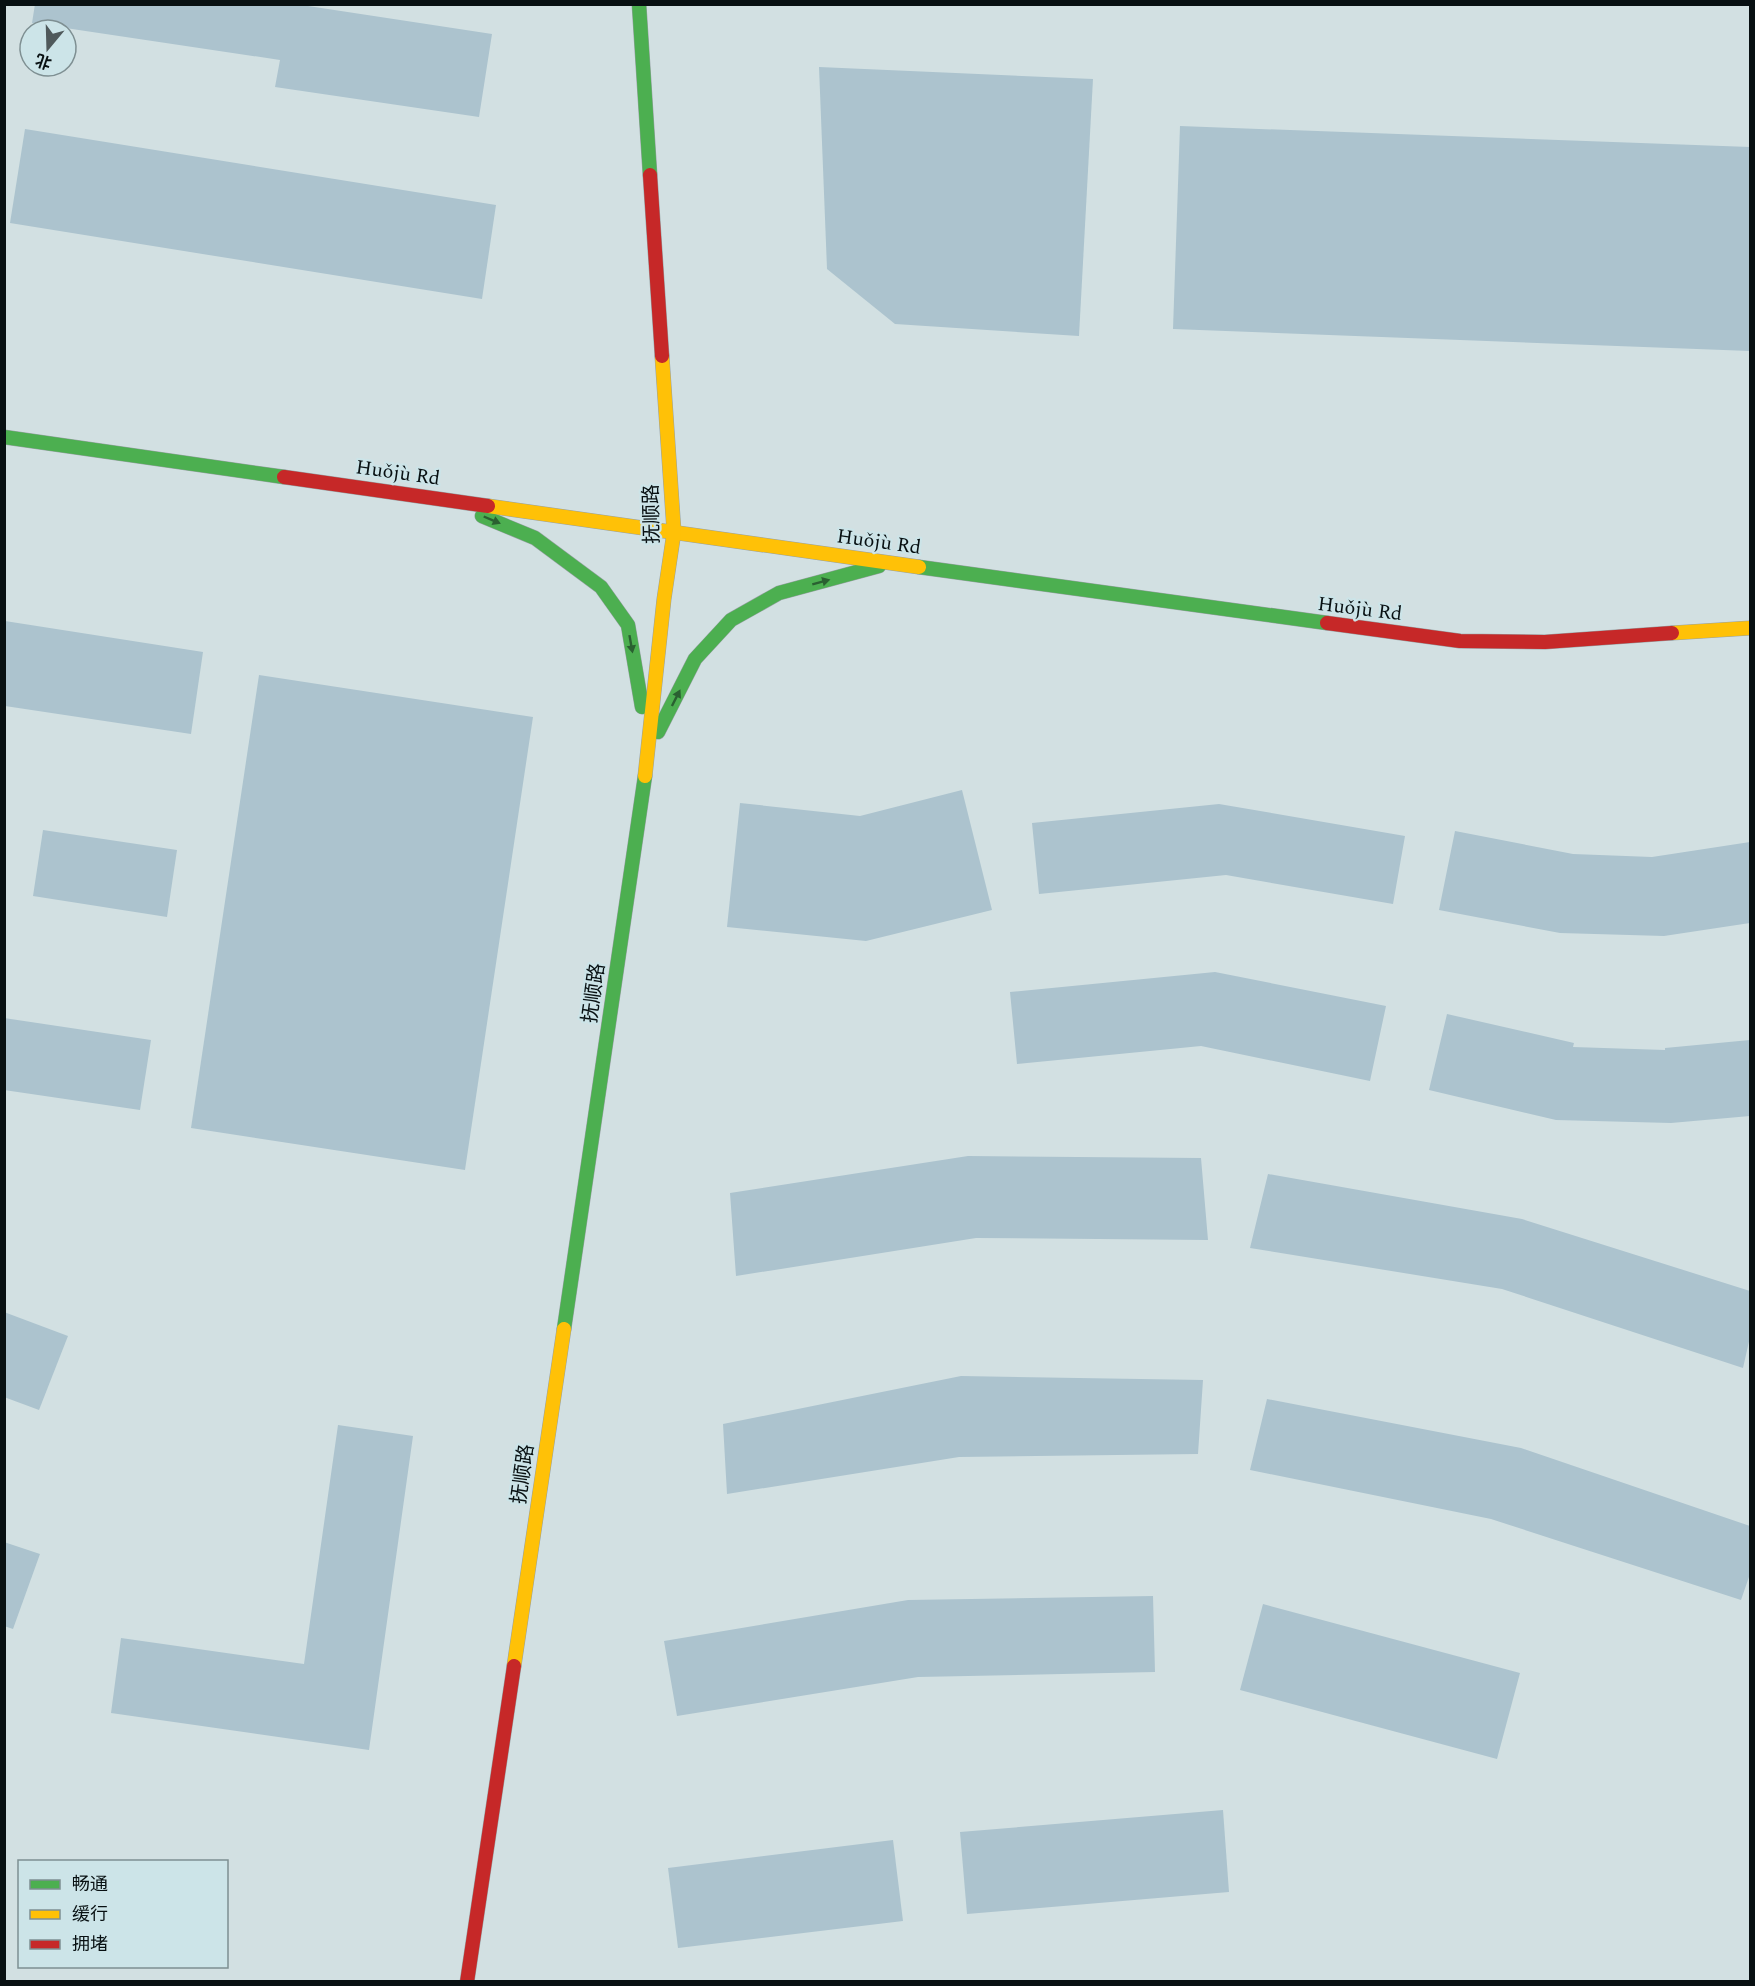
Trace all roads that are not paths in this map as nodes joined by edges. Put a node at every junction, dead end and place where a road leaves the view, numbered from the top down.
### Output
1 (639, 4) edge
2 (4, 437) edge
3 (438, 497) junction
4 (674, 532) junction
5 (892, 563) junction
6 (1750, 628) edge
7 (649, 750) junction
8 (467, 1982) edge

1 - 4 main road, 抚顺路
2 - 3 main road, Huǒjù Rd
3 - 4 main road, Huǒjù Rd
3 -> 7 main road
4 - 5 main road, Huǒjù Rd
4 - 7 main road, 抚顺路
5 - 6 main road, Huǒjù Rd
7 -> 5 main road
7 - 8 main road, 抚顺路

